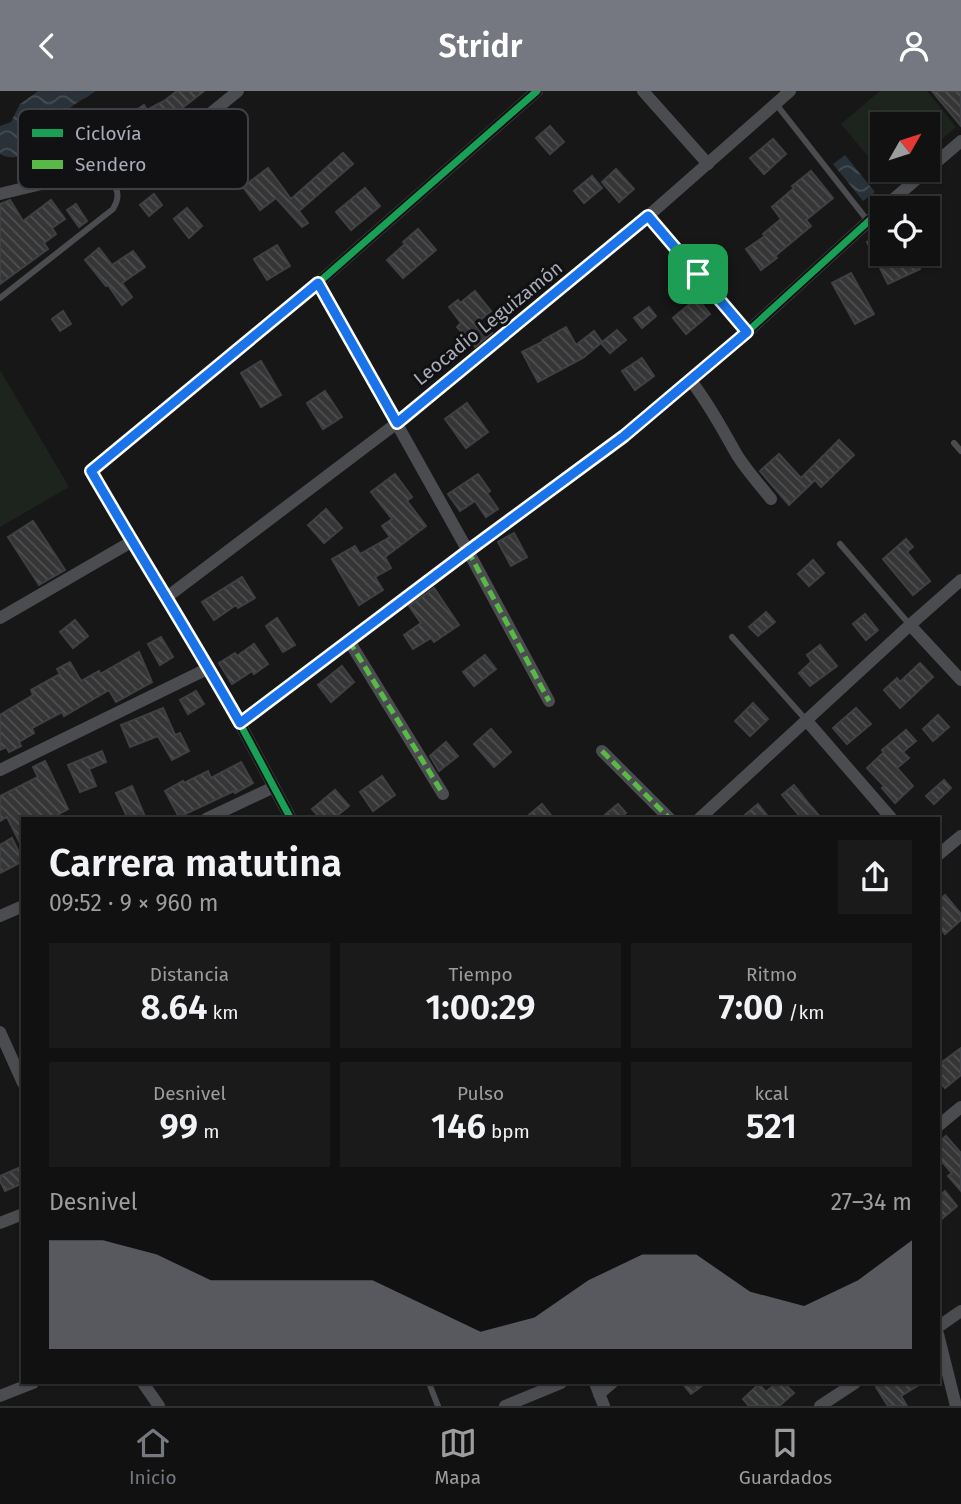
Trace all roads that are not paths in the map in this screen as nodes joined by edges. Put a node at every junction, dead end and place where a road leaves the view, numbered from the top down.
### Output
1 (238, 91) edge
2 (537, 91) edge
3 (643, 91) edge
4 (790, 91) edge
5 (776, 104) junction
6 (216, 109) edge
7 (961, 141) edge
8 (708, 164) junction
9 (21, 189) edge
10 (116, 189) edge
11 (0, 194) edge
12 (898, 196) edge
13 (648, 216) junction
14 (868, 221) joint
15 (318, 283) junction
16 (0, 298) edge
17 (747, 332) junction
18 (691, 381) junction
19 (397, 423) junction
20 (954, 443) dead end
21 (961, 451) edge
22 (771, 499) dead end
23 (131, 542) junction
24 (840, 544) dead end
25 (468, 551) junction
26 (961, 580) edge
27 (167, 597) junction
28 (0, 618) edge
29 (910, 625) junction
30 (732, 637) dead end
31 (349, 641) junction
32 (209, 669) junction
33 (961, 680) edge
34 (549, 701) dead end
35 (807, 721) junction
36 (240, 723) junction
37 (602, 751) dead end
38 (0, 769) edge
39 (274, 787) junction
40 (443, 794) dead end
41 (210, 817) edge
42 (290, 817) edge
43 (668, 817) edge
44 (701, 817) edge
45 (890, 817) edge
46 (961, 836) edge
47 (940, 853) edge
48 (21, 907) edge
49 (0, 916) edge
50 (0, 1032) edge
51 (20, 1070) edge
52 (961, 1107) edge
53 (940, 1124) edge
54 (21, 1215) edge
55 (0, 1223) edge
56 (961, 1311) edge
57 (940, 1326) edge
58 (940, 1341) edge
59 (30, 1384) edge
60 (144, 1384) edge
61 (429, 1384) edge
62 (559, 1384) edge
63 (853, 1384) edge
64 (0, 1396) edge
65 (159, 1406) edge
66 (438, 1406) edge
67 (505, 1406) edge
68 (820, 1406) edge
69 (956, 1406) edge

1 - 6 street
2 - 15 street
3 - 8 street
4 - 5 street, Leocadio Leguizamón
5 - 8 street, Leocadio Leguizamón
5 - 14 lane
7 - 12 street
8 - 13 street, Leocadio Leguizamón
9 - 11 street
10 - 16 lane
13 - 17 lane
13 - 19 street, Leocadio Leguizamón
14 - 17 street
15 - 19 street
15 - 23 street
17 - 18 street
18 - 22 street
18 - 25 street
19 - 25 street
19 - 27 street, Leocadio Leguizamón
20 - 21 lane
23 - 27 street
23 - 28 street
24 - 29 lane
25 - 31 street
25 - 34 street
26 - 29 street
27 - 32 street
29 - 33 street
29 - 35 street
30 - 35 lane
31 - 36 street
31 - 40 street
32 - 36 street
32 - 38 street
35 - 44 street
35 - 45 street
36 - 39 street
37 - 43 street
39 - 41 street
39 - 42 street
46 - 47 street
48 - 49 street
50 - 51 street
52 - 53 street
54 - 55 street
56 - 57 street
58 - 69 street
59 - 64 street
60 - 65 street
61 - 66 lane
62 - 67 street
63 - 68 street

